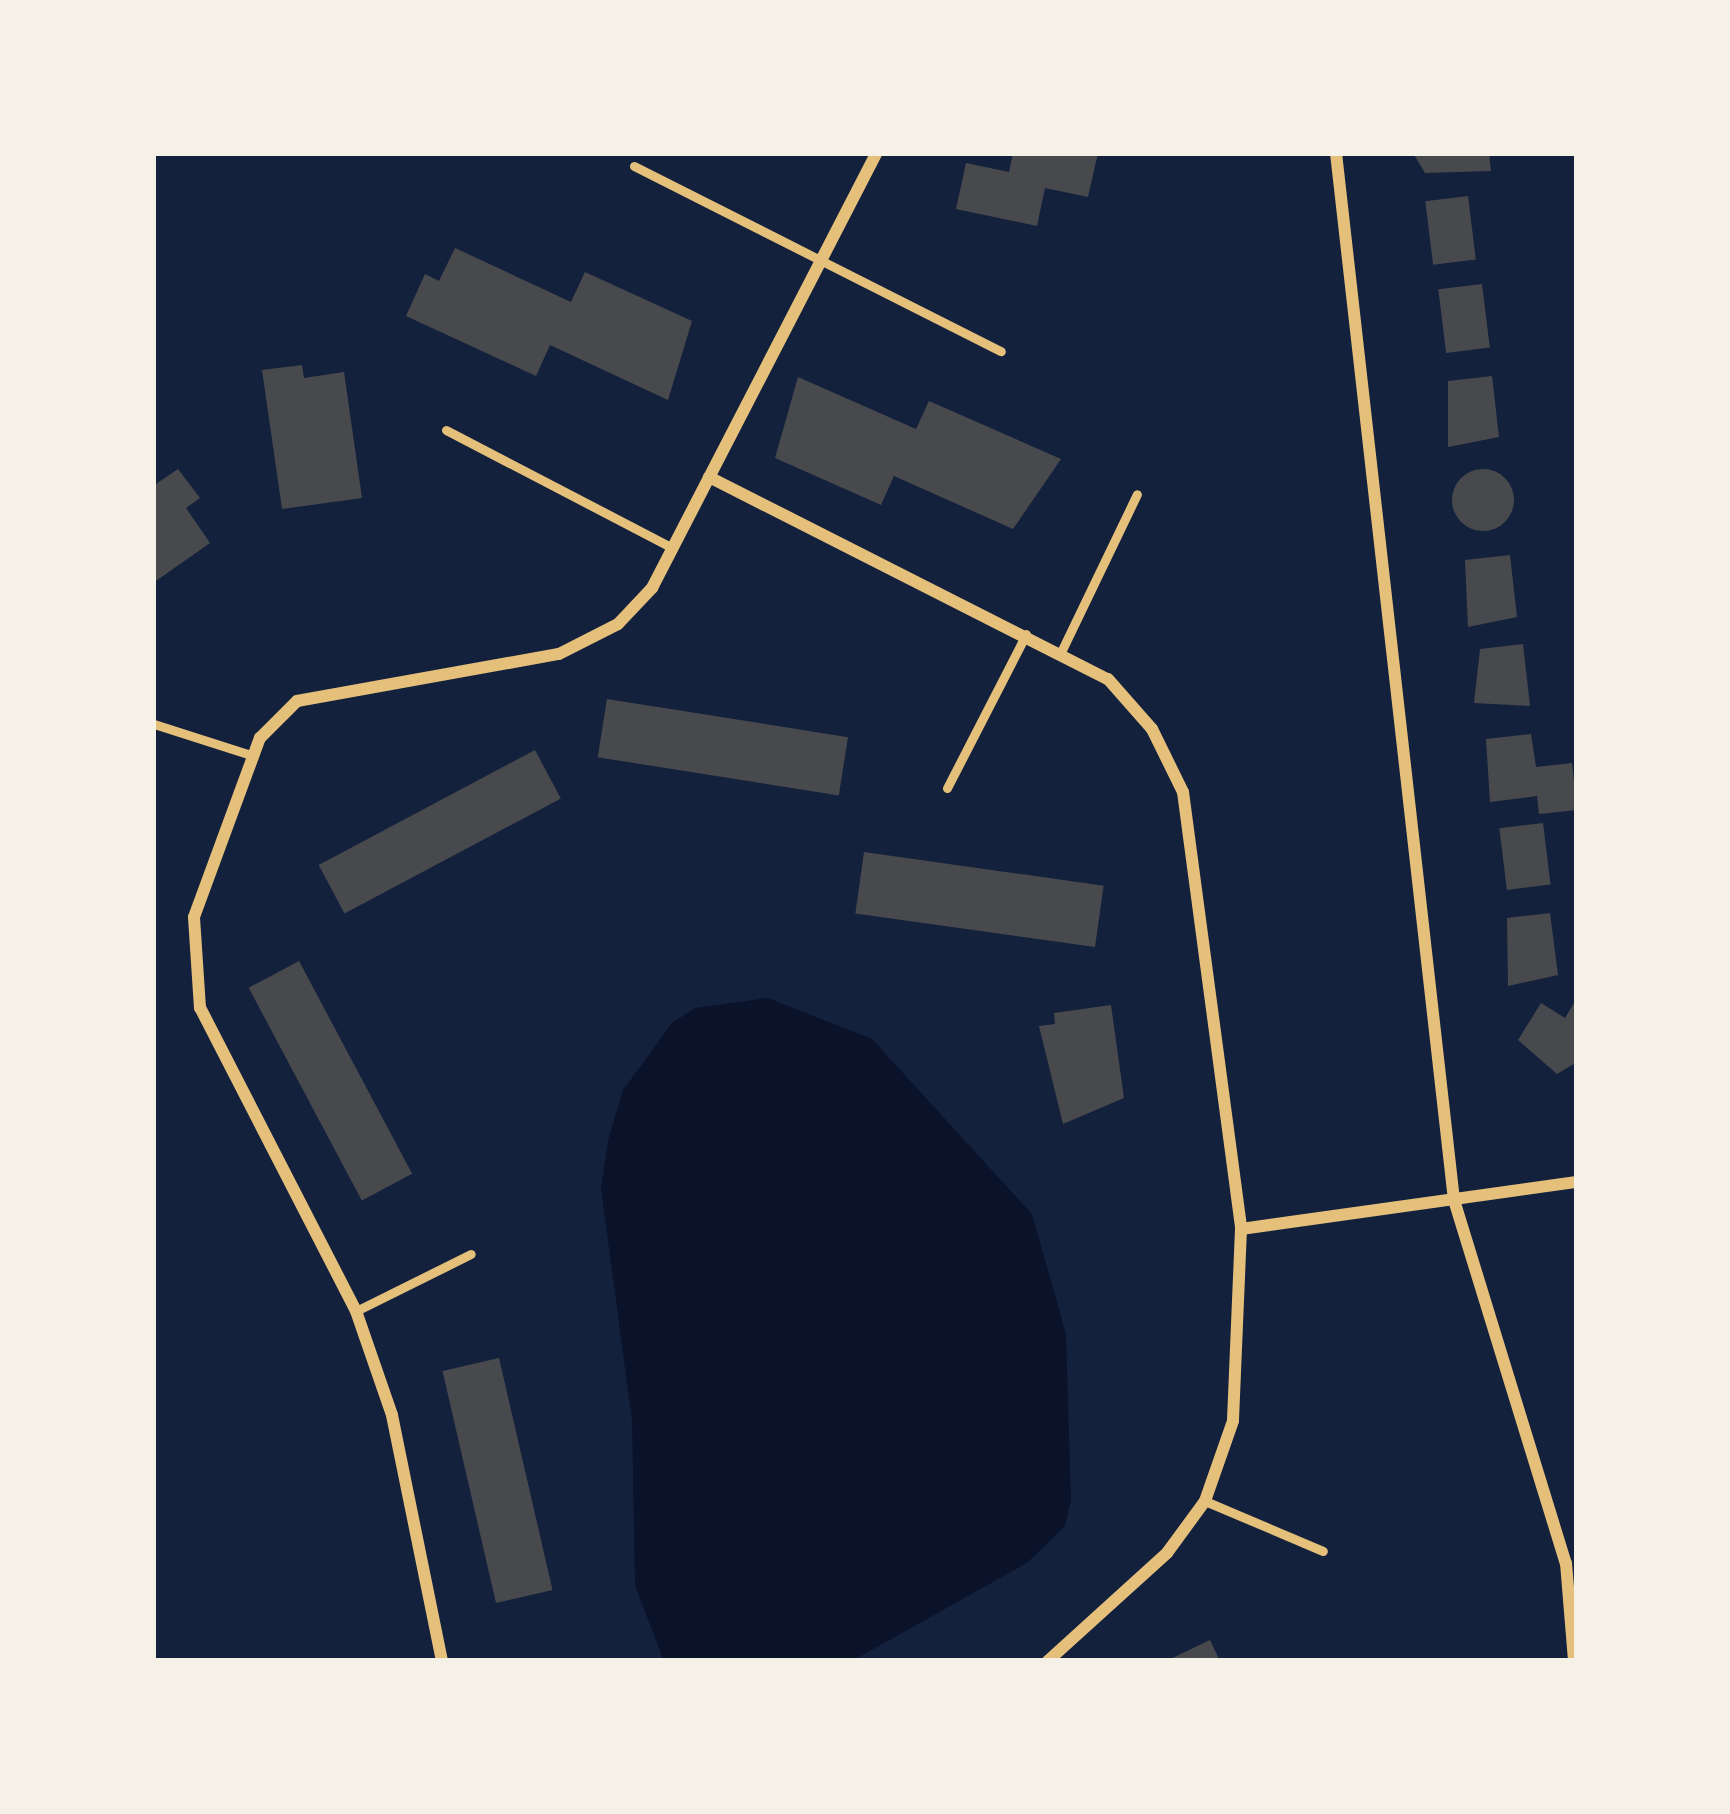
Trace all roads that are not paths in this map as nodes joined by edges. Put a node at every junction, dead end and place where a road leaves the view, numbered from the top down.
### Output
1 (878, 153) edge
2 (1336, 153) edge
3 (634, 166) dead end
4 (822, 260) junction
5 (1001, 351) dead end
6 (446, 430) dead end
7 (709, 477) junction
8 (1137, 494) dead end
9 (673, 548) junction
10 (1026, 634) junction
11 (1061, 652) junction
12 (154, 724) edge
13 (254, 756) junction
14 (947, 788) dead end
15 (1577, 1182) edge
16 (1454, 1201) junction
17 (1240, 1229) junction
18 (471, 1254) dead end
19 (356, 1311) junction
20 (1204, 1501) junction
21 (1323, 1551) dead end
22 (442, 1661) edge
23 (1048, 1661) edge
24 (1574, 1661) edge

1 - 4 street
2 - 16 street
3 - 4 lane
4 - 5 lane
4 - 7 street
6 - 9 lane
7 - 9 street
7 - 10 street
8 - 11 lane
9 - 13 street
10 - 11 street
10 - 14 lane
11 - 17 street
12 - 13 lane
13 - 19 street
15 - 16 street
16 - 17 street
16 - 24 street
17 - 20 street
18 - 19 lane
19 - 22 street
20 - 21 lane
20 - 23 street

